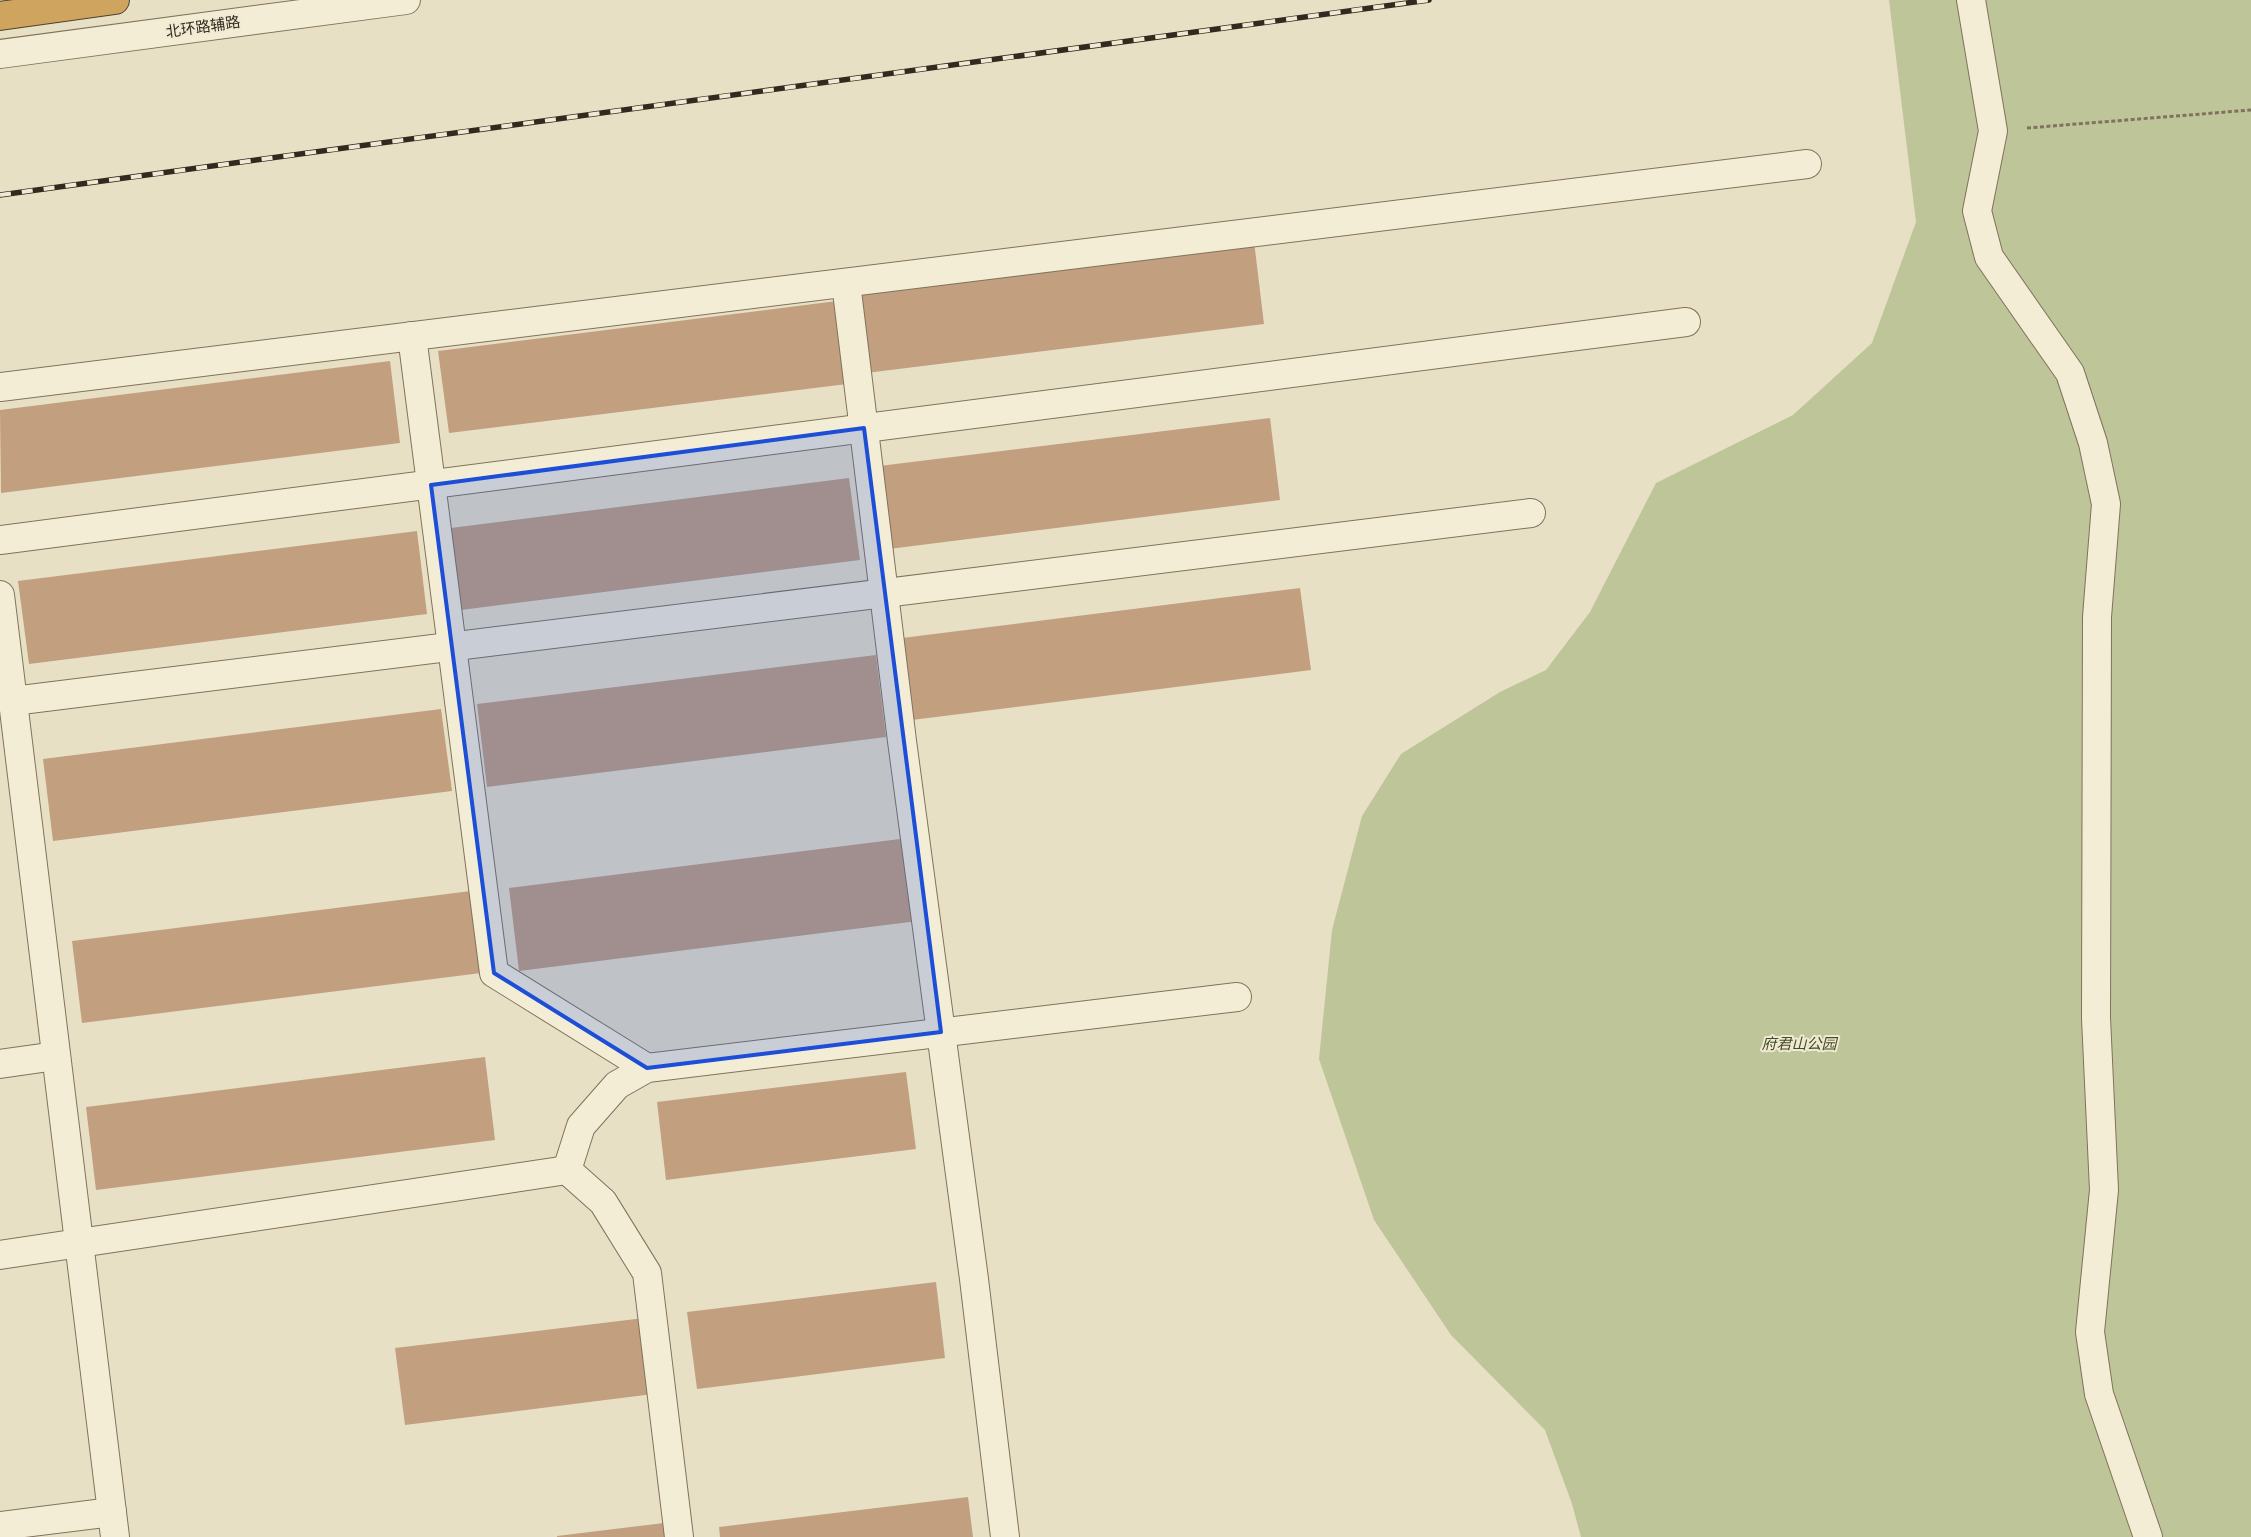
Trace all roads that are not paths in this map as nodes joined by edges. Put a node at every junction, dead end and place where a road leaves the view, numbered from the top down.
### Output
1 (115, 0) edge
2 (406, 0) edge
3 (1970, 0) edge
4 (0, 16) edge
5 (0, 54) edge
6 (1807, 164) dead end
7 (846, 283) junction
8 (1686, 322) dead end
9 (412, 336) junction
10 (0, 387) edge
11 (864, 428) junction
12 (431, 484) junction
13 (1531, 513) dead end
14 (0, 540) edge
15 (884, 593) junction
16 (0, 595) edge
17 (452, 647) junction
18 (13, 701) junction
19 (1237, 996) dead end
20 (941, 1032) junction
21 (56, 1056) junction
22 (0, 1064) edge
23 (647, 1068) junction
24 (567, 1170) junction
25 (80, 1244) junction
26 (0, 1255) edge
27 (114, 1524) edge
28 (0, 1526) edge
29 (679, 1537) edge
30 (1005, 1537) edge
31 (2148, 1537) edge

1 - 4 highway
2 - 5 street, 北环路辅路
3 - 31 street
6 - 7 street
7 - 9 street
7 - 11 street
8 - 11 street
9 - 10 street
9 - 12 street
11 - 12 street
11 - 15 street
12 - 14 street
12 - 17 street
13 - 15 street
15 - 17 street
15 - 20 street
16 - 18 street
17 - 18 street
17 - 23 street
18 - 21 street
19 - 20 street
20 - 23 street
20 - 30 street
21 - 22 street
21 - 25 street
23 - 24 street
24 - 25 street
24 - 29 street
25 - 26 street
25 - 27 street
27 - 28 street

